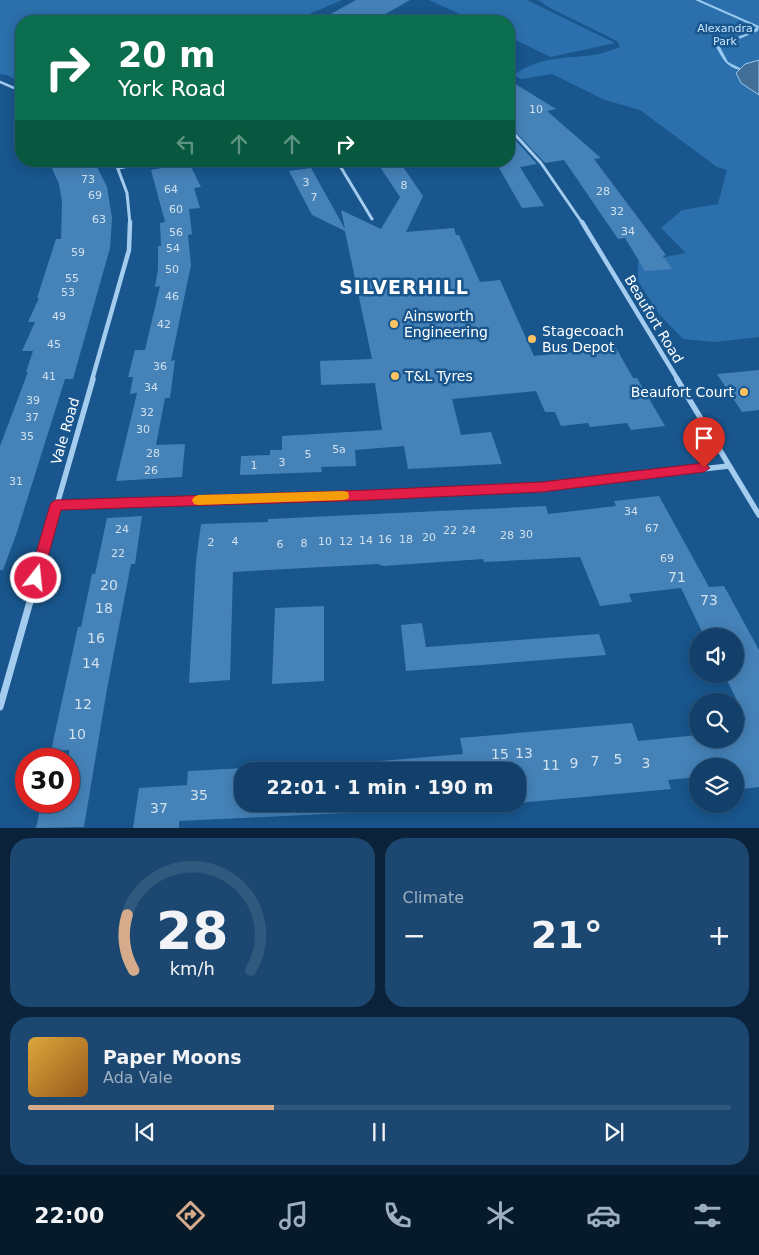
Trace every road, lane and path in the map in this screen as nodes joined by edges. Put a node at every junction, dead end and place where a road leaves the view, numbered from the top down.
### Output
1 (0, 82) edge
2 (15, 88) edge
3 (515, 135) edge
4 (124, 167) edge
5 (341, 167) edge
6 (119, 168) joint
7 (372, 219) dead end
8 (729, 466) junction
9 (56, 505) junction
10 (759, 515) edge
11 (0, 707) edge

1 - 2 street
3 - 8 street, Beaufort Road
4 - 6 street
5 - 7 street
6 - 9 street, Vale Road
8 - 9 street
8 - 10 street, Beaufort Road
9 - 11 street, Vale Road

